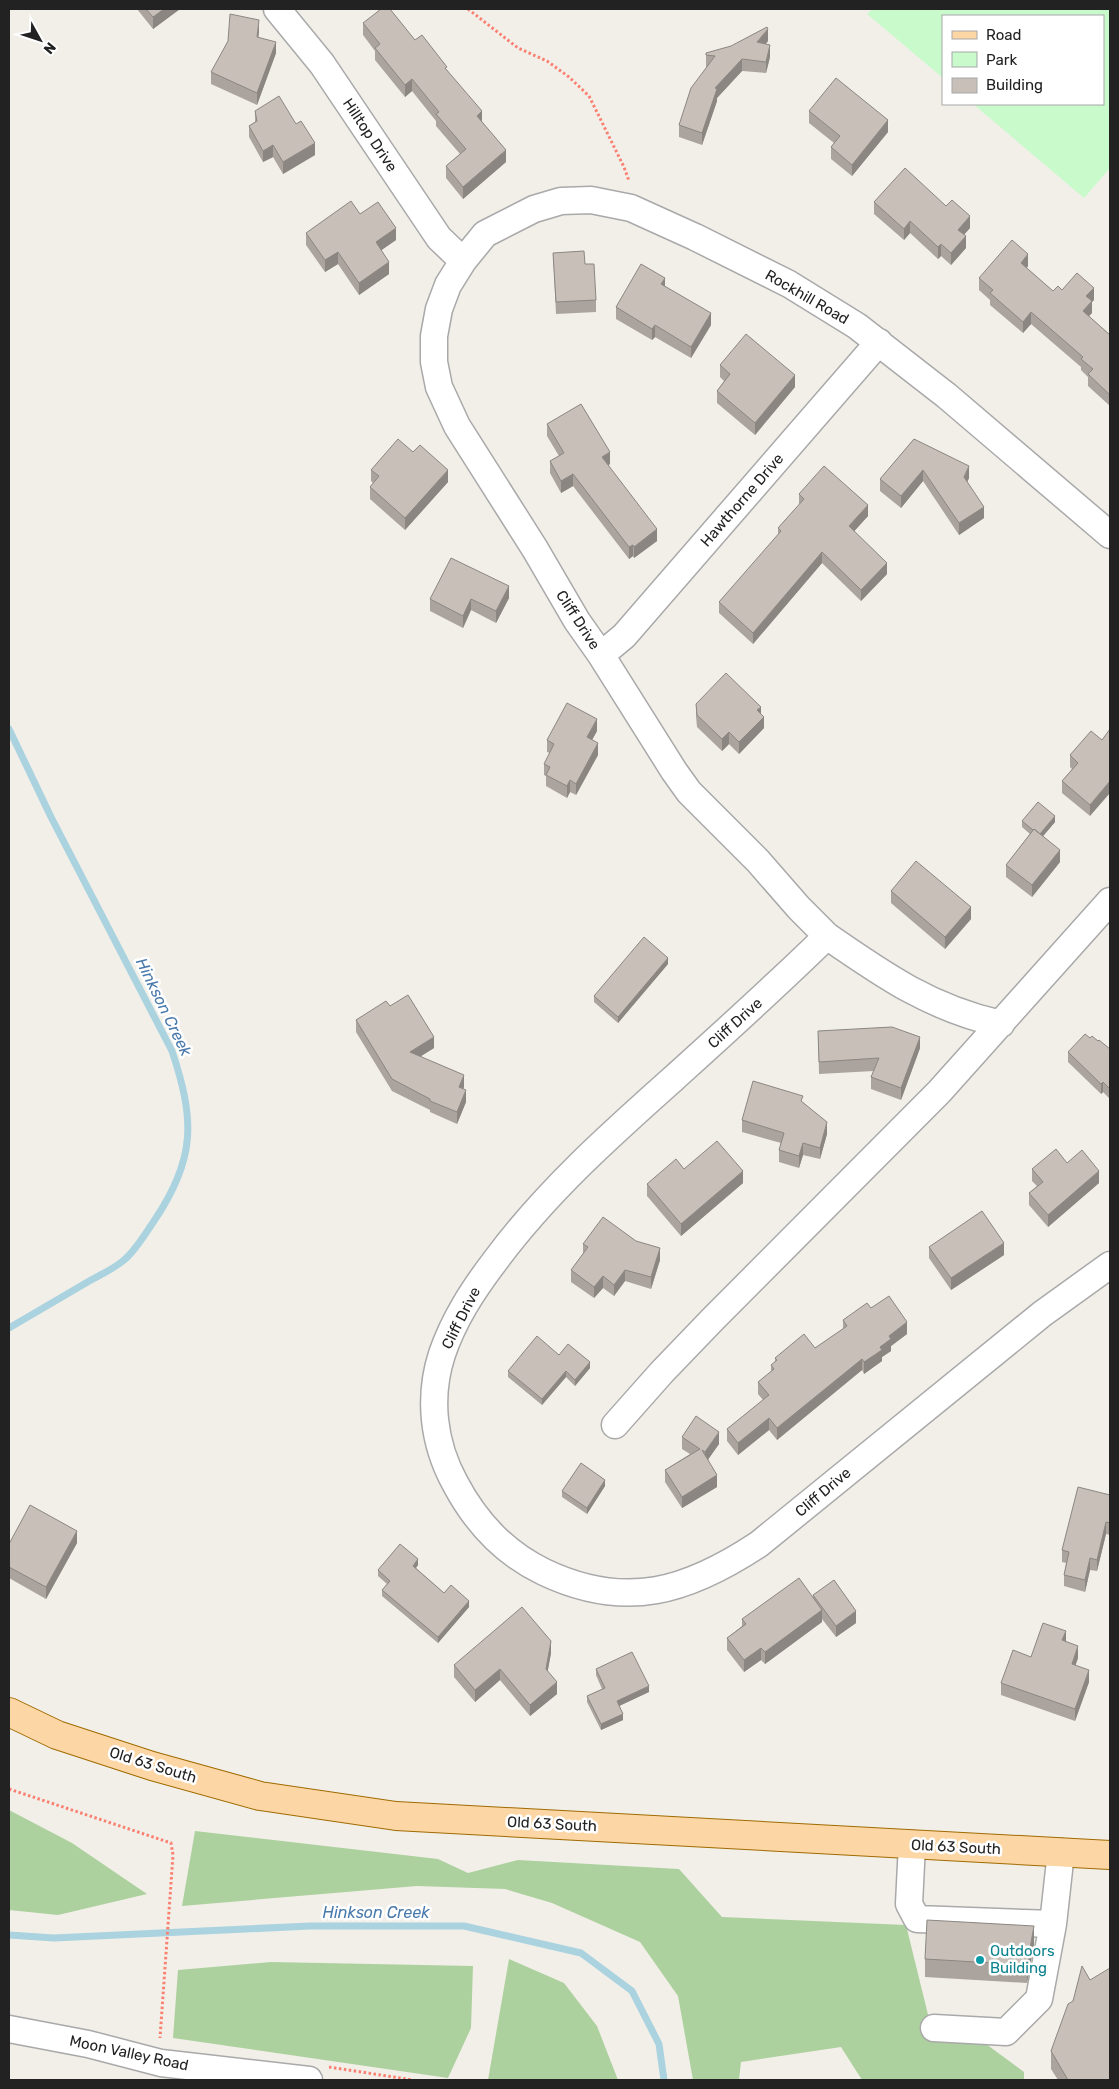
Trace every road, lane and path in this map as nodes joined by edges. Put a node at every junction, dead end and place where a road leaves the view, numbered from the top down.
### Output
1 (277, 9) edge
2 (468, 9) edge
3 (631, 208) junction
4 (463, 261) junction
5 (879, 342) junction
6 (1110, 535) edge
7 (601, 655) junction
8 (1110, 902) edge
9 (827, 936) junction
10 (1001, 1024) junction
11 (1110, 1265) edge
12 (615, 1425) dead end
13 (9, 1712) edge
14 (9, 1789) edge
15 (912, 1844) junction
16 (1061, 1852) junction
17 (1110, 1855) edge
18 (1053, 1924) junction
19 (934, 2028) dead end
20 (9, 2029) edge
21 (160, 2032) dead end
22 (310, 2080) edge

1 - 4 street, Hilltop Drive
2 - 3 path
3 - 4 street, Rockhill Road
3 - 5 street, Rockhill Road
4 - 7 street, Cliff Drive
5 - 6 street, Rockhill Road
5 - 7 street, Hawthorne Drive
7 - 9 street, Cliff Drive
8 - 10 street
9 - 10 street, Cliff Drive
9 - 11 street, Cliff Drive
10 - 12 street
13 - 15 main road, Old 63 South
14 - 21 path
15 - 16 main road, Old 63 South
15 - 18 street
16 - 17 main road, Old 63 South
16 - 18 street
18 - 19 street
20 - 22 street, Moon Valley Road

